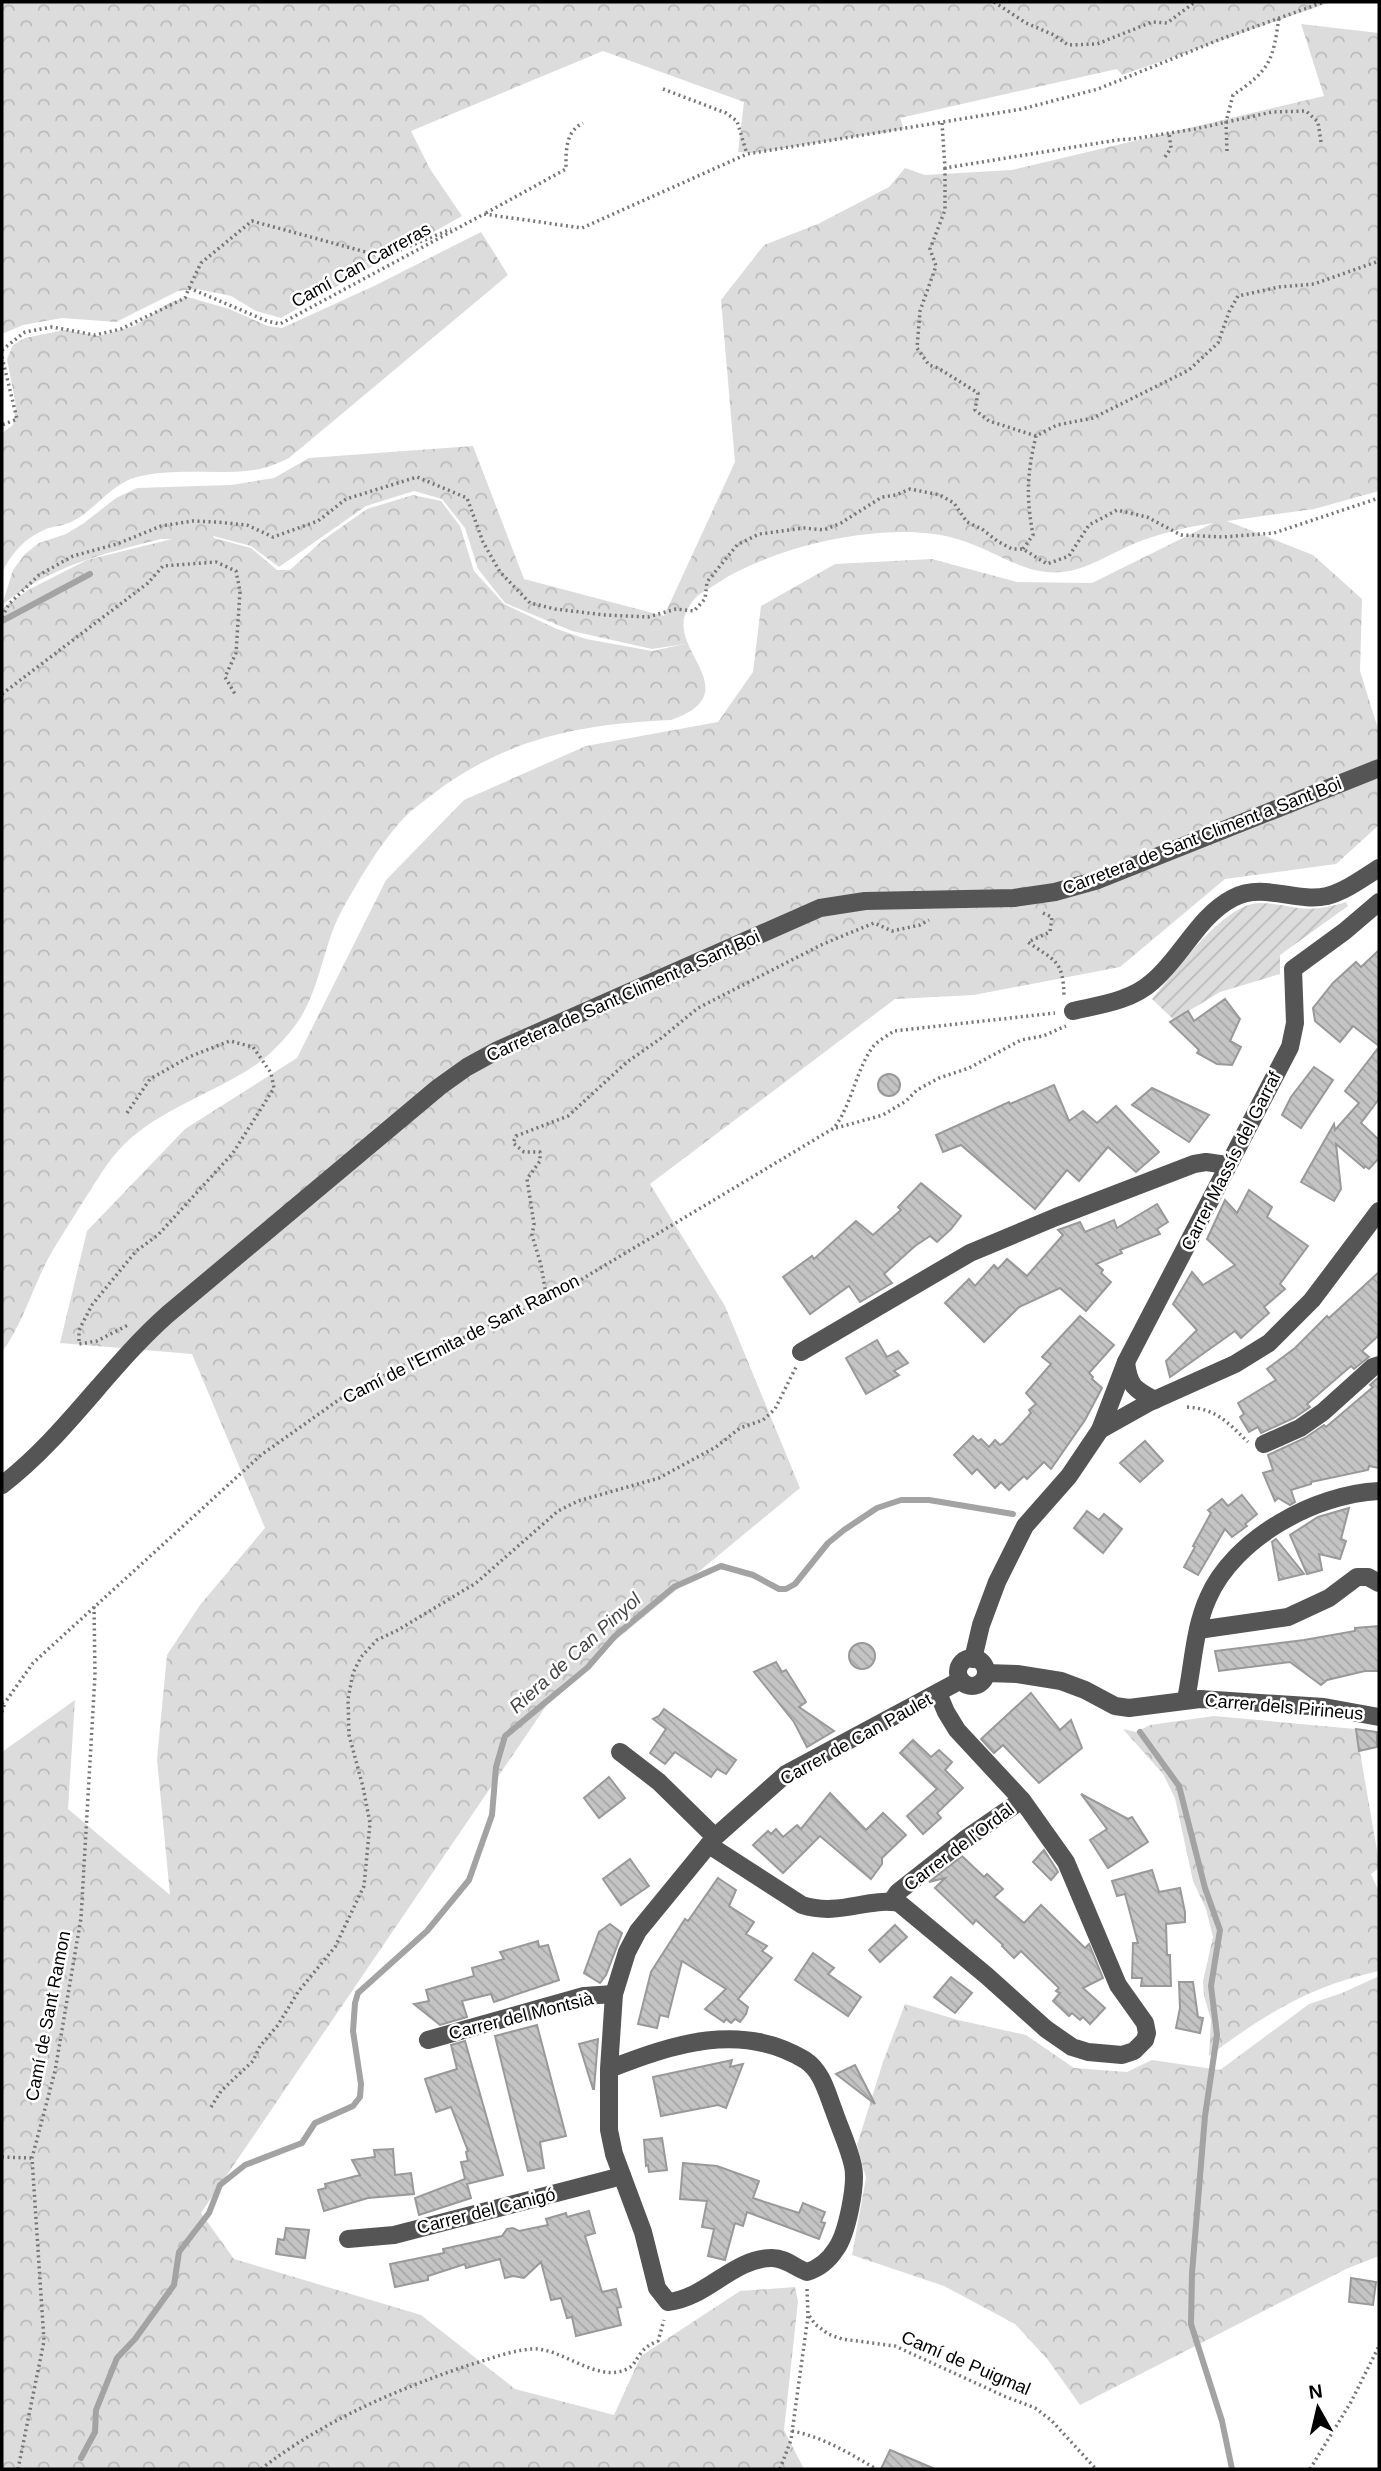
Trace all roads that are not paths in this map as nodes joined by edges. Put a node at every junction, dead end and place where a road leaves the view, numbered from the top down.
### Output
1 (1379, 768) edge
2 (1379, 868) edge
3 (1359, 880) junction
4 (1376, 905) edge
5 (1069, 1008) road end
6 (1227, 1165) junction
7 (1379, 1210) edge
8 (801, 1352) road end
9 (1126, 1362) junction
10 (1379, 1365) edge
11 (1155, 1400) junction
12 (1100, 1430) junction
13 (1264, 1444) road end
14 (2, 1485) edge
15 (1379, 1491) edge
16 (1379, 1583) edge
17 (1198, 1630) junction
18 (973, 1659) junction
19 (986, 1673) junction
20 (961, 1680) junction
21 (938, 1693) junction
22 (1186, 1699) junction
23 (1379, 1717) edge
24 (620, 1752) dead end
25 (1022, 1800) junction
26 (712, 1841) junction
27 (891, 1902) junction
28 (614, 1994) junction
29 (428, 2040) dead end
30 (609, 2068) junction
31 (622, 2176) junction
32 (348, 2239) dead end

1 - 14 street, Carretera de Sant Climent a Sant Boi
2 - 3 street
3 - 4 street
3 - 5 street
4 - 6 street, Carrer Massís del Garraf
6 - 8 street
6 - 9 street, Carrer Massís del Garraf
7 - 11 street
9 - 11 street
9 - 12 street, Carrer Massís del Garraf
10 - 13 street
11 - 12 street
12 - 18 street
15 - 17 street
16 - 17 street
17 - 22 street
18 - 19 street
18 - 20 street
19 - 20 street
19 - 22 street, Carrer dels Pirineus
20 - 21 street, Carrer de Can Paulet
21 - 25 street
21 - 26 street, Carrer de Can Paulet
22 - 23 street, Carrer dels Pirineus
24 - 26 street, Carrer de l'Ordal
25 - 27 street, Carrer de l'Ordal
25 - 27 street
26 - 27 street, Carrer de l'Ordal
26 - 28 street, Carrer de Can Paulet
28 - 29 street, Carrer del Montsià
28 - 30 street, Carrer de Can Paulet
30 - 31 street, Carrer de Can Paulet
30 - 31 street, Carrer de Can Paulet
31 - 32 street, Carrer del Canigó

